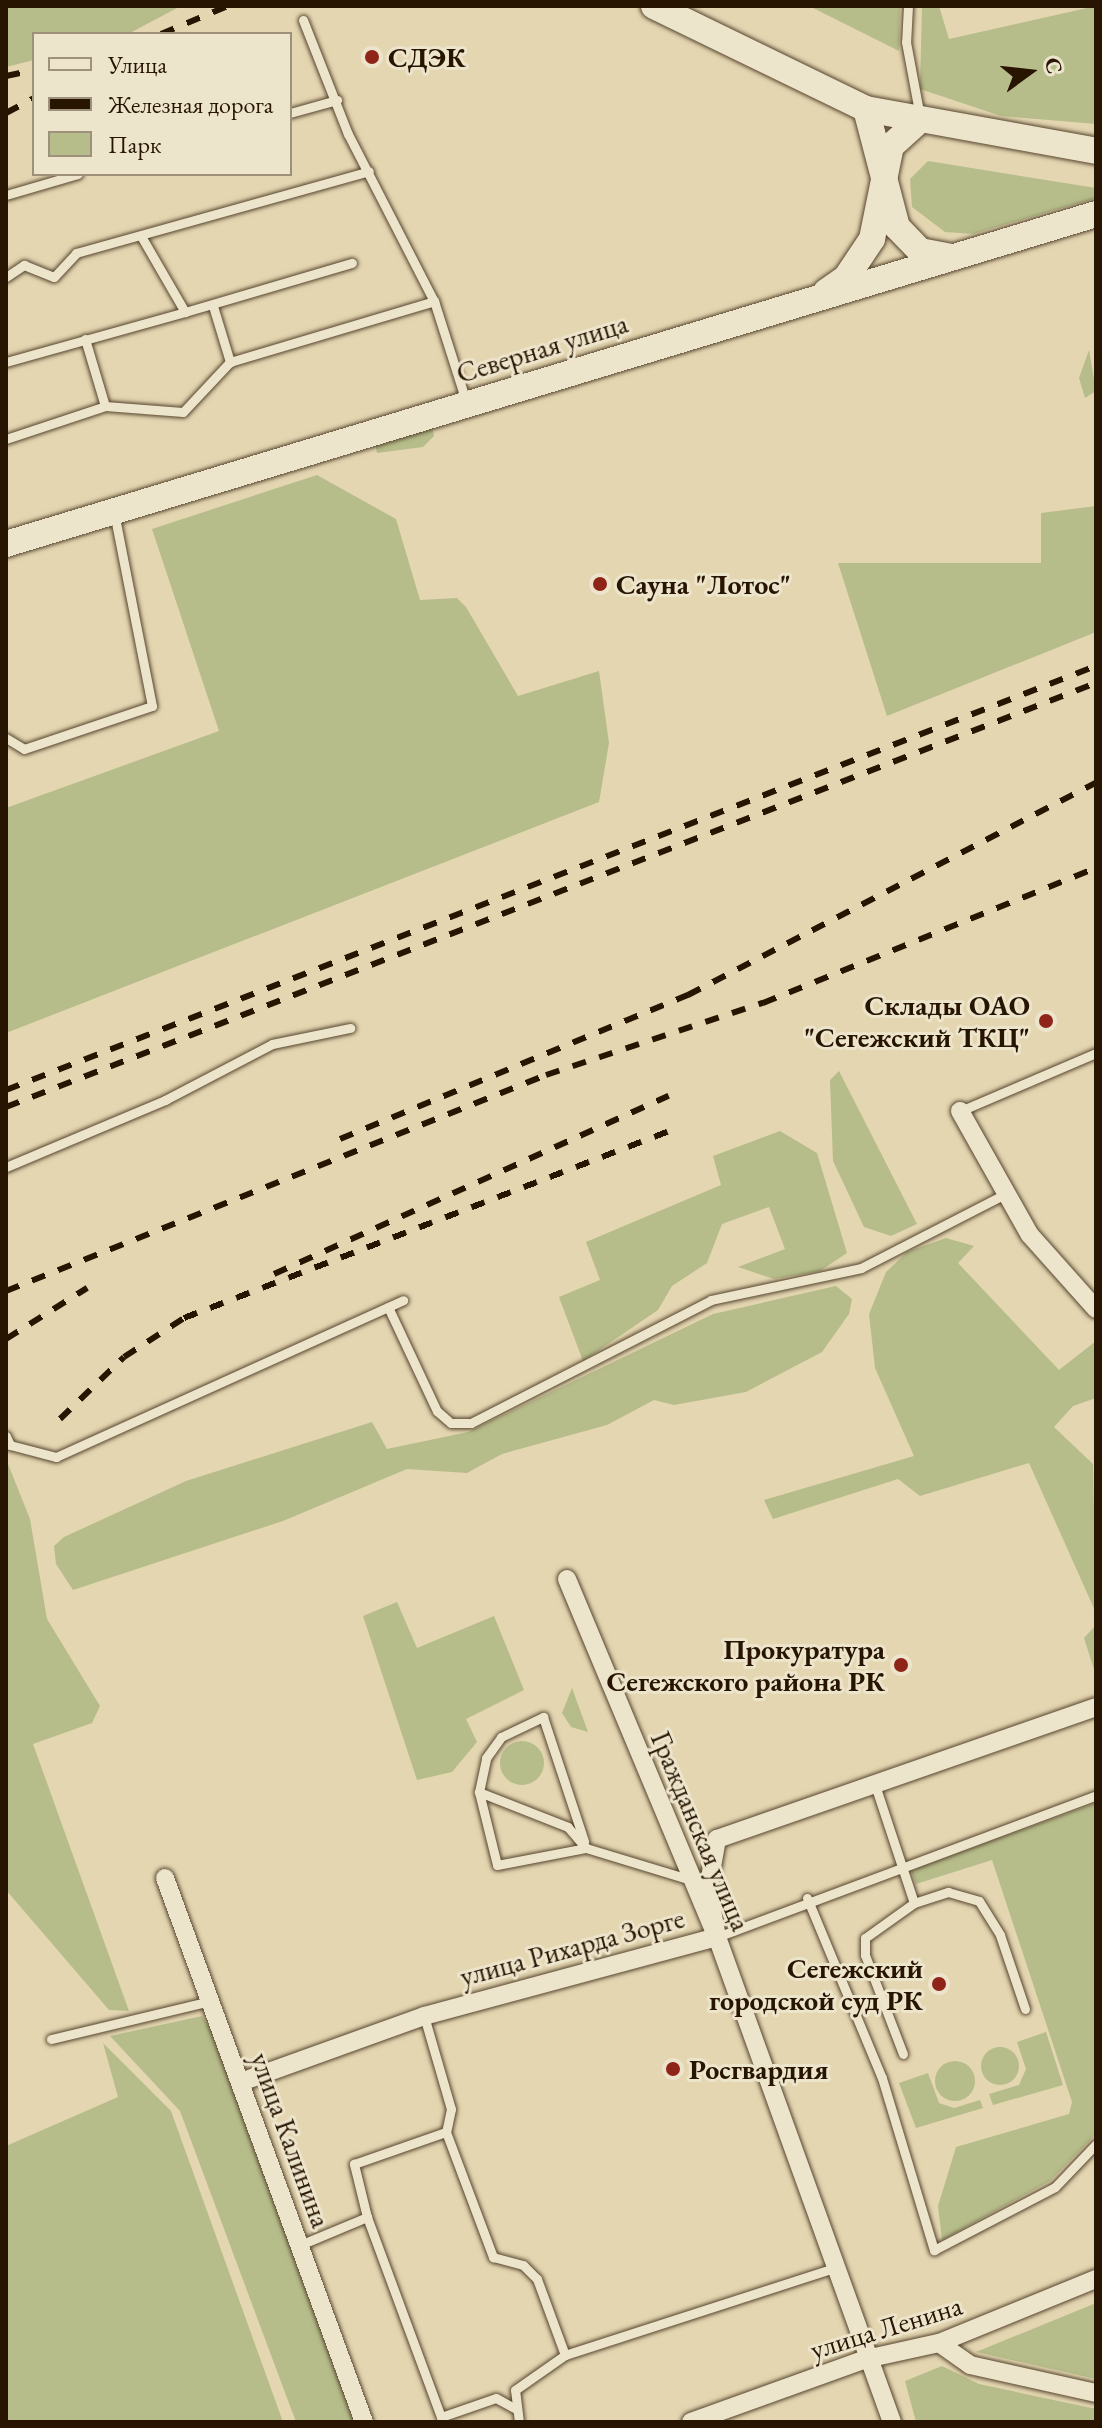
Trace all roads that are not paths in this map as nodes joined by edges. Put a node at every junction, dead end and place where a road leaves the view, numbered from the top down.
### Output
1 (654, 6) edge
2 (908, 6) edge
3 (303, 20) dead end
4 (337, 100) junction
5 (866, 109) junction
6 (292, 112) edge
7 (920, 120) junction
8 (1096, 151) edge
9 (369, 171) junction
10 (71, 176) edge
11 (887, 186) junction
12 (6, 195) edge
13 (1096, 214) edge
14 (141, 236) junction
15 (953, 257) junction
16 (352, 263) dead end
17 (6, 277) edge
18 (816, 298) junction
19 (434, 301) junction
20 (213, 306) junction
21 (185, 312) junction
22 (85, 339) junction
23 (6, 362) edge
24 (230, 362) junction
25 (467, 404) junction
26 (105, 406) junction
27 (6, 439) edge
28 (114, 511) junction
29 (6, 544) edge
30 (6, 738) edge
31 (350, 1028) dead end
32 (1096, 1053) edge
33 (960, 1111) joint
34 (6, 1167) edge
35 (1005, 1194) junction
36 (403, 1300) dead end
37 (388, 1307) junction
38 (1096, 1309) edge
39 (6, 1436) edge
40 (567, 1579) dead end
41 (1096, 1707) edge
42 (875, 1785) junction
43 (479, 1792) junction
44 (1096, 1795) edge
45 (586, 1848) junction
46 (902, 1867) junction
47 (165, 1878) dead end
48 (688, 1879) junction
49 (807, 1898) junction
50 (914, 1903) junction
51 (717, 1937) junction
52 (210, 2001) junction
53 (1025, 2009) dead end
54 (424, 2016) junction
55 (51, 2039) dead end
56 (903, 2054) dead end
57 (241, 2082) junction
58 (446, 2132) junction
59 (1096, 2144) edge
60 (367, 2217) junction
61 (300, 2245) junction
62 (835, 2268) junction
63 (1096, 2279) edge
64 (939, 2343) junction
65 (565, 2355) junction
66 (866, 2359) junction
67 (1096, 2393) edge
68 (514, 2408) junction
69 (364, 2422) edge
70 (519, 2422) edge
71 (691, 2422) edge
72 (892, 2422) edge

1 - 5 street
2 - 7 lane
3 - 4 lane
4 - 6 lane
4 - 9 lane
5 - 7 street
5 - 11 street
7 - 8 street
7 - 11 street
9 - 14 lane
9 - 19 lane
10 - 12 lane
11 - 15 street
11 - 18 street
13 - 15 street, Северная улица
14 - 17 lane
14 - 21 lane
15 - 18 street, Северная улица
16 - 20 lane
18 - 25 street, Северная улица
19 - 24 lane
19 - 25 lane
20 - 21 lane
20 - 24 lane
21 - 22 lane
22 - 23 lane
22 - 26 lane
24 - 26 lane
25 - 28 street, Северная улица
26 - 27 lane
28 - 29 street, Северная улица
28 - 30 lane
31 - 34 lane
32 - 33 lane
33 - 35 street
35 - 37 lane
35 - 38 street
36 - 37 lane
37 - 39 lane
40 - 48 street, Гражданская улица
41 - 42 street, улица Рихарда Зорге
42 - 46 lane
42 - 51 street, улица Рихарда Зорге
43 - 45 lane
43 - 45 lane
43 - 45 lane
44 - 46 lane
45 - 48 lane
46 - 49 lane
46 - 50 lane
47 - 52 street, улица Калинина
48 - 51 street, Гражданская улица
49 - 51 lane
49 - 59 lane
50 - 53 lane
50 - 56 lane
51 - 54 street, улица Рихарда Зорге
51 - 62 street, Гражданская улица
52 - 55 lane
52 - 57 street, улица Калинина
54 - 57 street, улица Рихарда Зорге
54 - 58 lane
57 - 61 street, улица Калинина
58 - 60 lane
58 - 65 lane
60 - 61 lane
60 - 68 lane
61 - 69 street, улица Калинина
62 - 65 lane
62 - 66 street, Гражданская улица
63 - 64 street, улица Ленина
64 - 66 street, улица Ленина
64 - 67 street
65 - 68 lane
66 - 71 street, улица Ленина
66 - 72 street, Гражданская улица
68 - 70 lane

